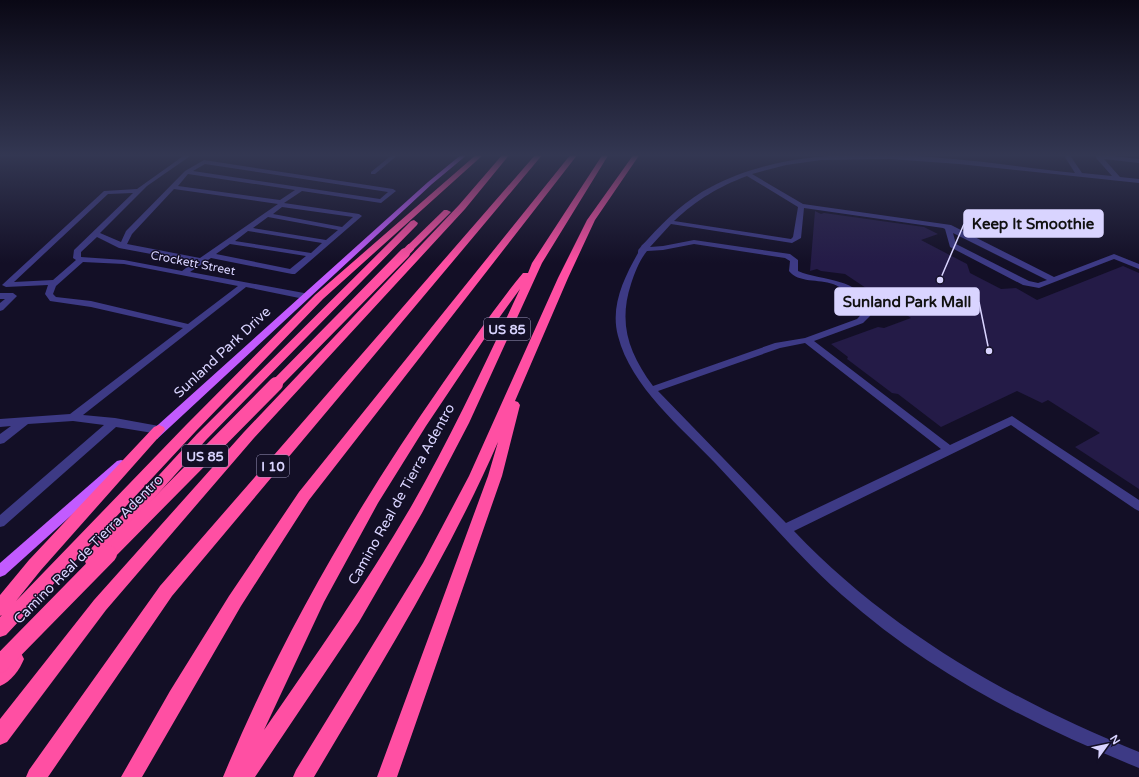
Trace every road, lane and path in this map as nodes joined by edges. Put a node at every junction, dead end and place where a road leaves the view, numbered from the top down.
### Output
1 (171, 190) edge
2 (195, 190) edge
3 (298, 190) edge
4 (309, 190) edge
5 (388, 190) edge
6 (422, 190) edge
7 (440, 190) edge
8 (443, 190) edge
9 (469, 190) edge
10 (476, 190) edge
11 (509, 190) edge
12 (546, 190) edge
13 (583, 190) edge
14 (612, 190) edge
15 (708, 190) edge
16 (775, 190) edge
17 (140, 191) joint
18 (281, 204) junction
19 (802, 206) junction
20 (266, 216) junction
21 (669, 222) junction
22 (948, 227) junction
23 (247, 229) junction
24 (344, 229) junction
25 (96, 234) junction
26 (228, 242) junction
27 (327, 242) junction
28 (122, 246) junction
29 (643, 248) junction
30 (209, 255) junction
31 (312, 255) junction
32 (79, 259) junction
33 (201, 261) junction
34 (537, 263) junction
35 (1139, 267) edge
36 (184, 273) junction
37 (1054, 280) junction
38 (56, 282) junction
39 (4, 284) edge
40 (244, 285) junction
41 (0, 296) edge
42 (304, 296) junction
43 (0, 308) edge
44 (190, 327) junction
45 (807, 340) junction
46 (526, 364) junction
47 (651, 390) junction
48 (74, 417) junction
49 (25, 421) junction
50 (115, 422) junction
51 (0, 423) edge
52 (160, 430) junction
53 (0, 440) edge
54 (949, 450) junction
55 (1139, 506) edge
56 (0, 522) edge
57 (785, 529) junction
58 (0, 571) edge
59 (0, 608) edge
60 (0, 629) edge
61 (0, 664) edge
62 (0, 677) edge
63 (0, 735) edge
64 (1139, 760) edge
65 (36, 777) edge
66 (131, 777) edge
67 (233, 777) edge
68 (243, 777) edge
69 (303, 777) edge
70 (387, 777) edge

1 - 28 street
2 - 18 street
3 - 18 street
4 - 5 street
6 - 42 main road, Sunland Park Drive
7 - 60 highway
8 - 62 highway
9 - 61 highway, Camino Real de Tierra Adentro / US 85, bridge
10 - 63 highway
11 - 65 highway, I 10
12 - 66 highway
13 - 34 highway, Camino Real de Tierra Adentro / US 85
14 - 46 highway
15 - 21 street
16 - 19 street
17 - 25 street
17 - 39 street
18 - 20 street
18 - 24 street
19 - 21 street
19 - 22 street
20 - 23 street
20 - 24 street
21 - 29 street
22 - 37 street
22 - 37 street
23 - 26 street
23 - 27 street
24 - 27 street
25 - 28 street
25 - 32 street
26 - 30 street
26 - 31 street
27 - 31 street
28 - 33 street
29 - 45 street
29 - 47 street
30 - 31 street
30 - 33 street
32 - 36 street, Crockett Street
32 - 38 street
33 - 36 street
34 - 67 highway
34 - 68 highway, Camino Real de Tierra Adentro / US 85
35 - 37 street
36 - 40 street, Crockett Street
38 - 39 street
38 - 44 street
40 - 42 street, Crockett Street
40 - 44 street
41 - 43 street
42 - 52 main road, Sunland Park Drive
44 - 48 street
45 - 47 street
45 - 54 street
46 - 69 highway
46 - 70 highway
47 - 57 street
48 - 49 street
48 - 50 street
49 - 51 street
49 - 53 street
50 - 52 street
50 - 56 street
52 - 58 main road, Sunland Park Drive
52 - 59 highway
54 - 55 street
54 - 57 street
57 - 64 street

